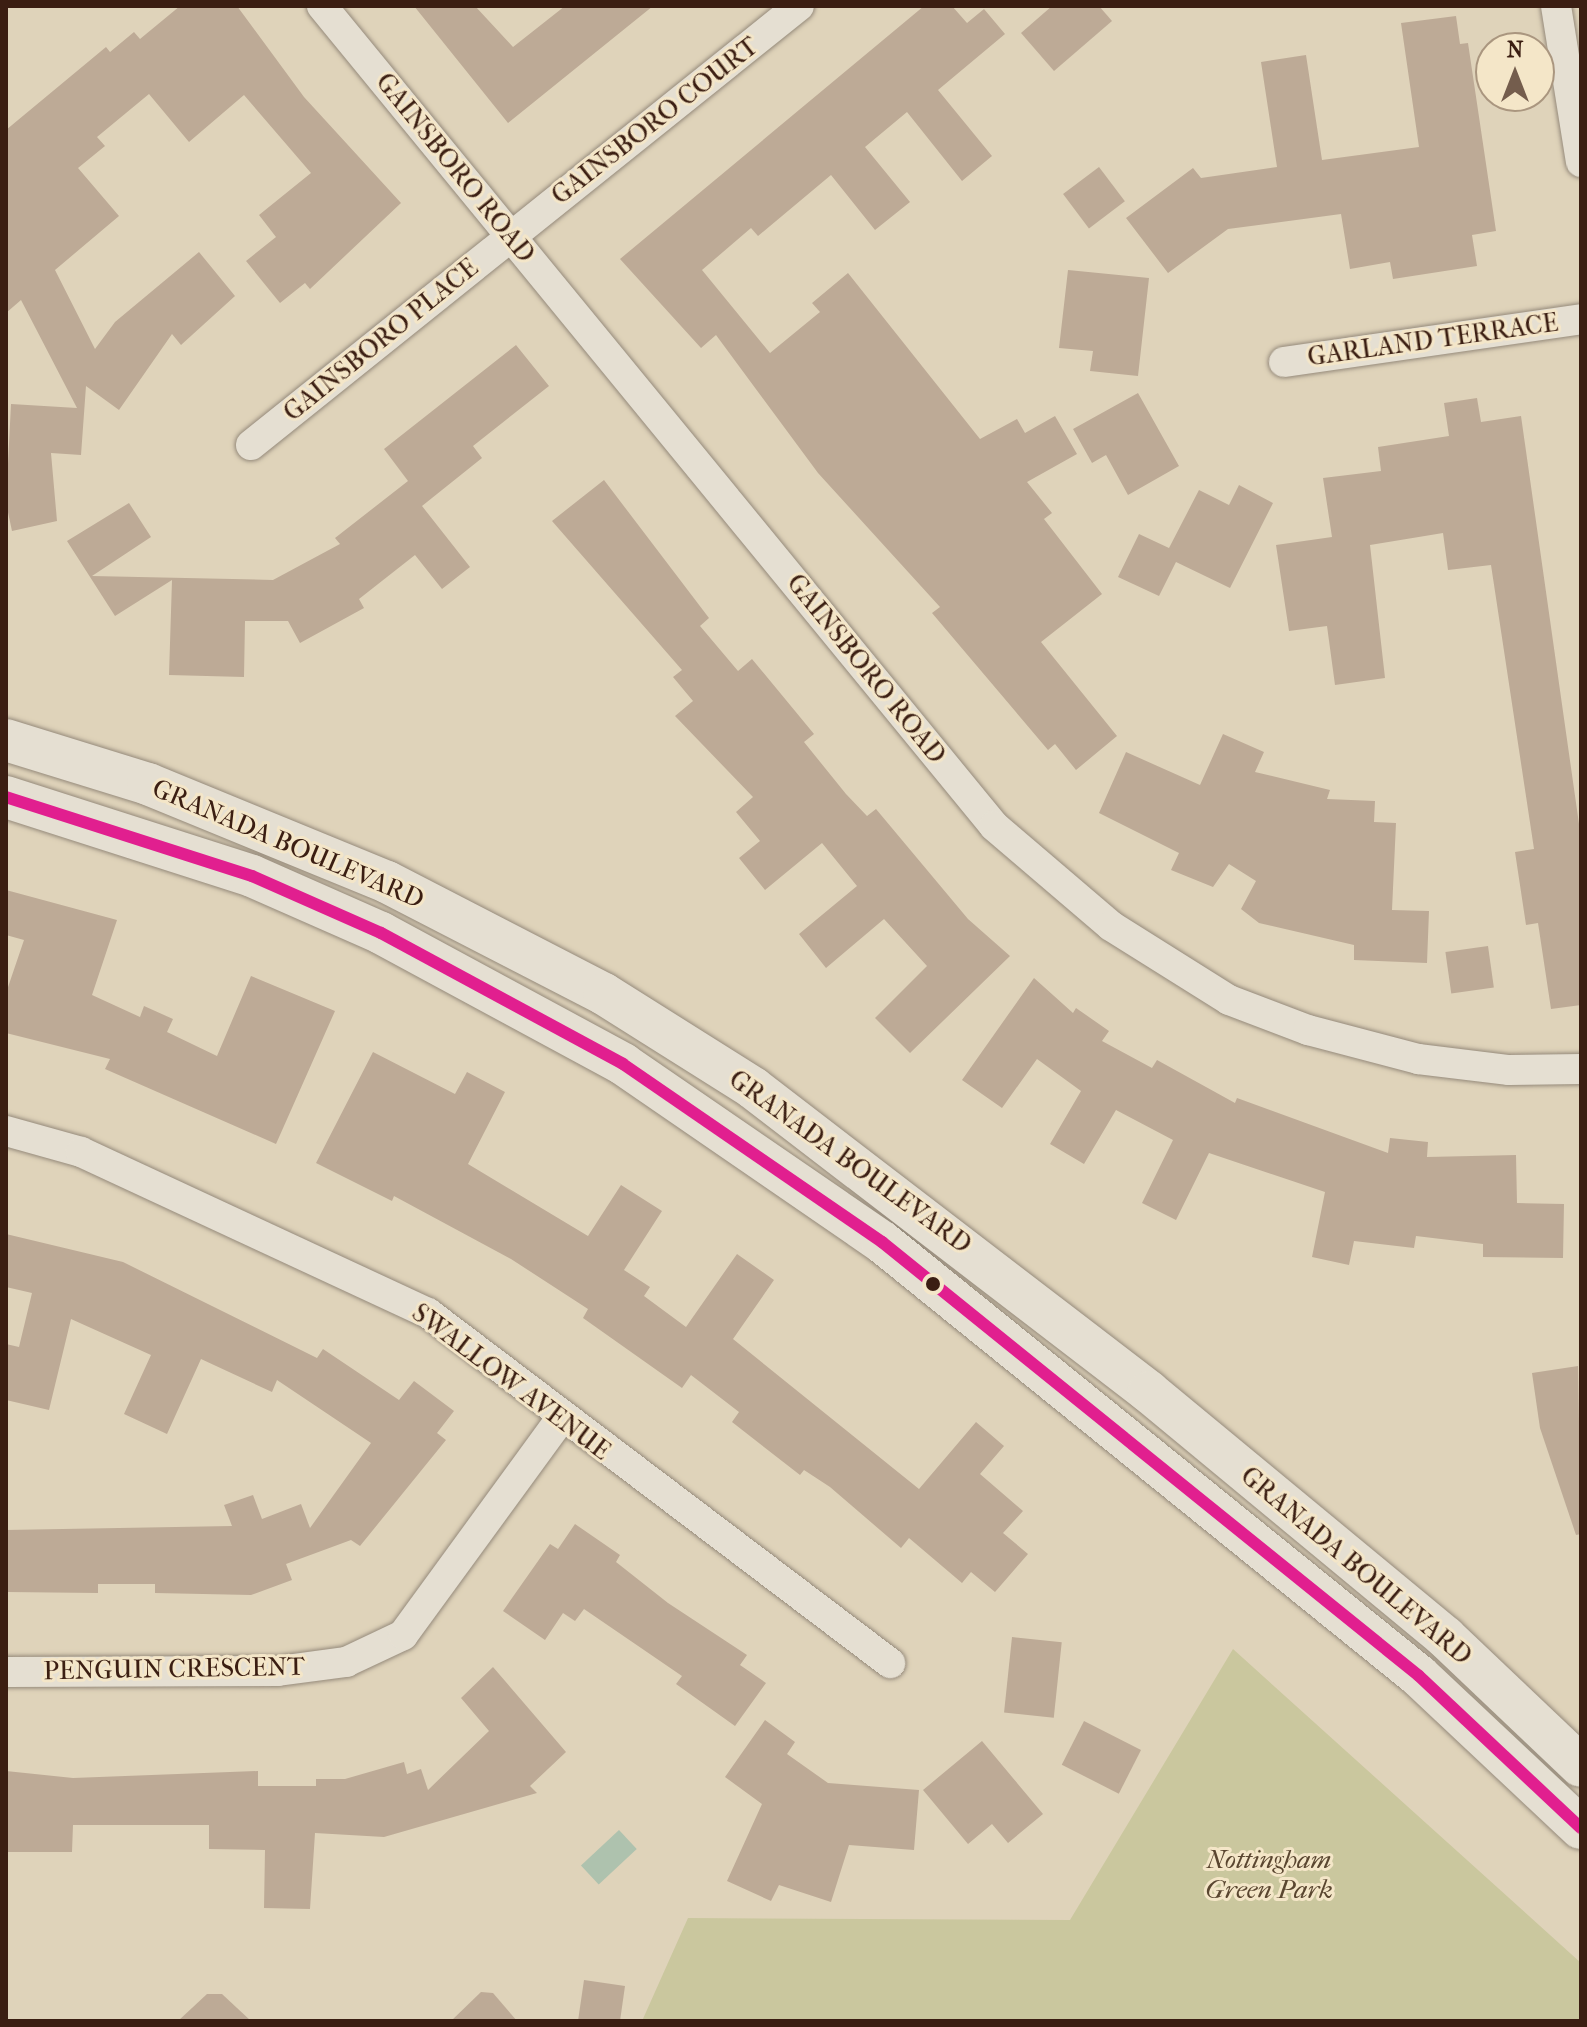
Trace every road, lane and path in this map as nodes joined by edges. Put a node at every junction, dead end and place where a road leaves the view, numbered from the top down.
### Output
1 (322, 6) edge
2 (799, 6) edge
3 (1556, 6) edge
4 (1581, 162) edge
5 (510, 235) junction
6 (1581, 319) edge
7 (1284, 362) dead end
8 (251, 445) dead end
9 (6, 740) edge
10 (6, 797) edge
11 (1581, 1069) edge
12 (6, 1131) edge
13 (561, 1418) junction
14 (890, 1663) dead end
15 (6, 1672) edge
16 (1581, 1766) edge
17 (1581, 1828) edge

1 - 5 street, GAINSBORO ROAD
2 - 5 street, GAINSBORO COURT
3 - 4 street
5 - 8 street, GAINSBORO PLACE
5 - 11 street, GAINSBORO ROAD
6 - 7 street, GARLAND TERRACE
9 - 16 main road, GRANADA BOULEVARD
10 - 17 main road, GRANADA BOULEVARD
12 - 13 street, SWALLOW AVENUE
13 - 14 street, SWALLOW AVENUE
13 - 15 street, PENGUIN CRESCENT

